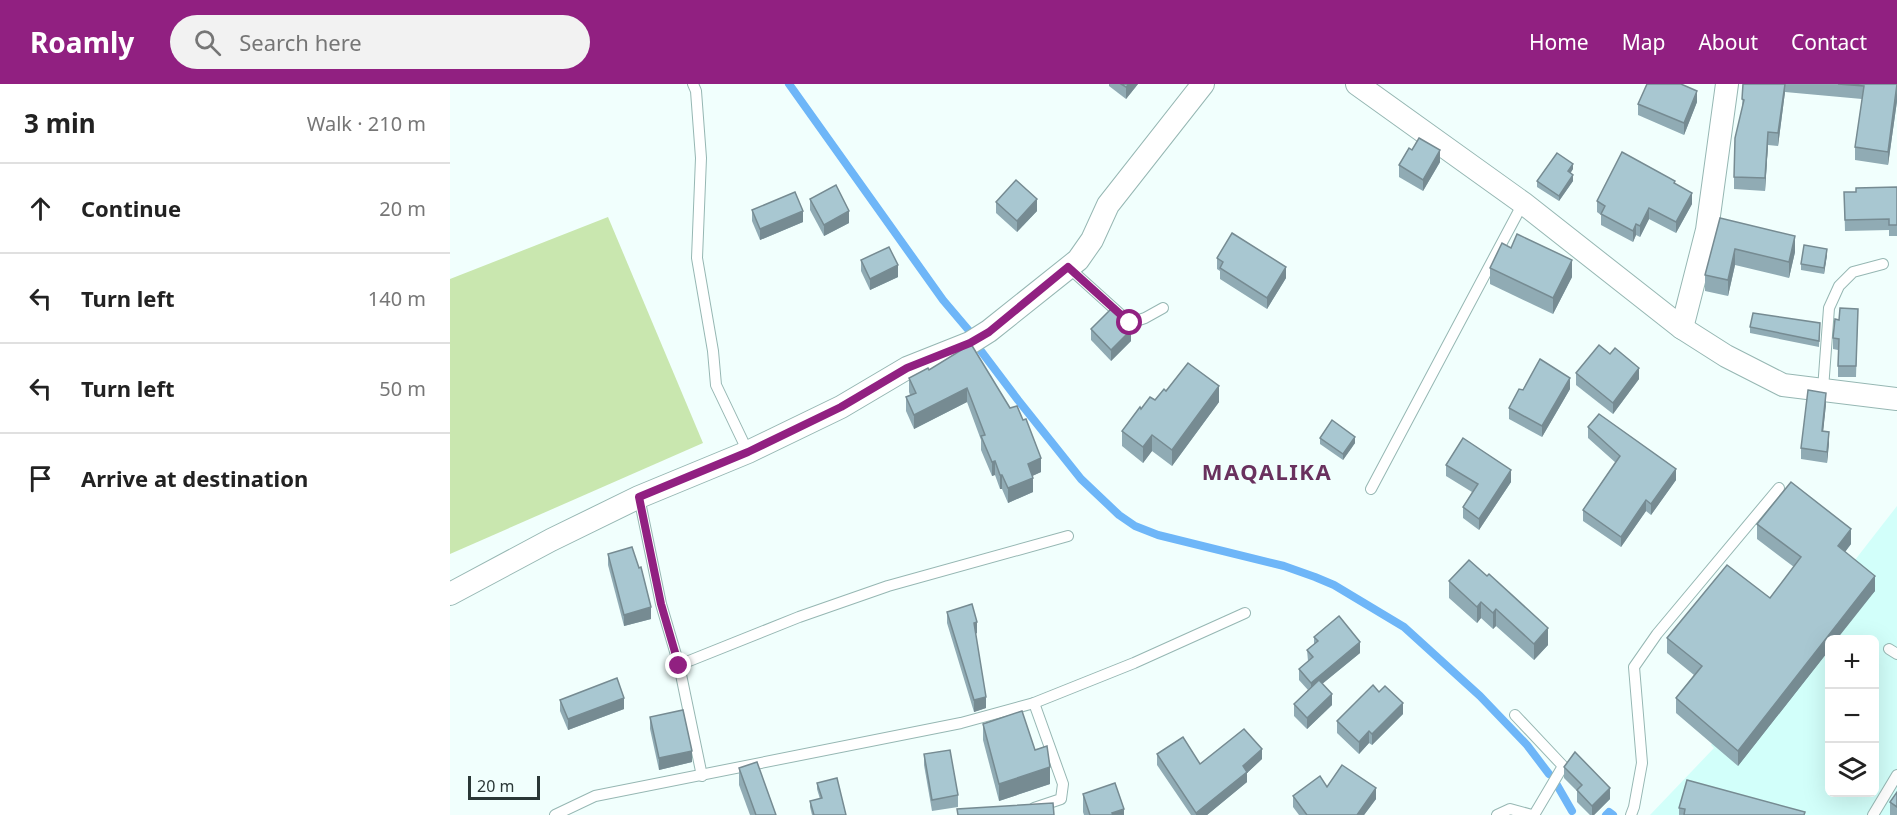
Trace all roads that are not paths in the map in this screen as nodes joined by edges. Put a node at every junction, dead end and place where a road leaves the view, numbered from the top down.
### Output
1 (693, 84) edge
2 (1203, 84) edge
3 (1357, 84) edge
4 (1727, 84) edge
5 (1523, 203) junction
6 (1883, 264) dead end
7 (1068, 267) junction
8 (1163, 308) dead end
9 (1682, 328) junction
10 (1823, 389) junction
11 (1897, 399) edge
12 (748, 452) junction
13 (1779, 488) dead end
14 (1371, 489) dead end
15 (639, 497) junction
16 (1068, 536) dead end
17 (450, 594) edge
18 (1245, 613) dead end
19 (679, 666) junction
20 (1034, 703) junction
21 (1515, 715) dead end
22 (1897, 775) edge
23 (702, 776) junction
24 (1022, 812) edge
25 (555, 815) edge
26 (1497, 815) edge
27 (1533, 815) edge
28 (1631, 815) edge
29 (1873, 815) edge

1 - 12 lane
2 - 7 street
3 - 5 street
4 - 9 street
5 - 9 street
5 - 14 lane
6 - 10 lane
7 - 8 lane
7 - 12 street
9 - 10 street
10 - 11 street
12 - 15 street
13 - 28 lane
15 - 17 street
15 - 19 lane
16 - 19 lane
18 - 20 lane
19 - 23 lane
20 - 23 lane
20 - 24 lane
21 - 27 lane
22 - 29 lane
23 - 25 lane
26 - 27 lane

